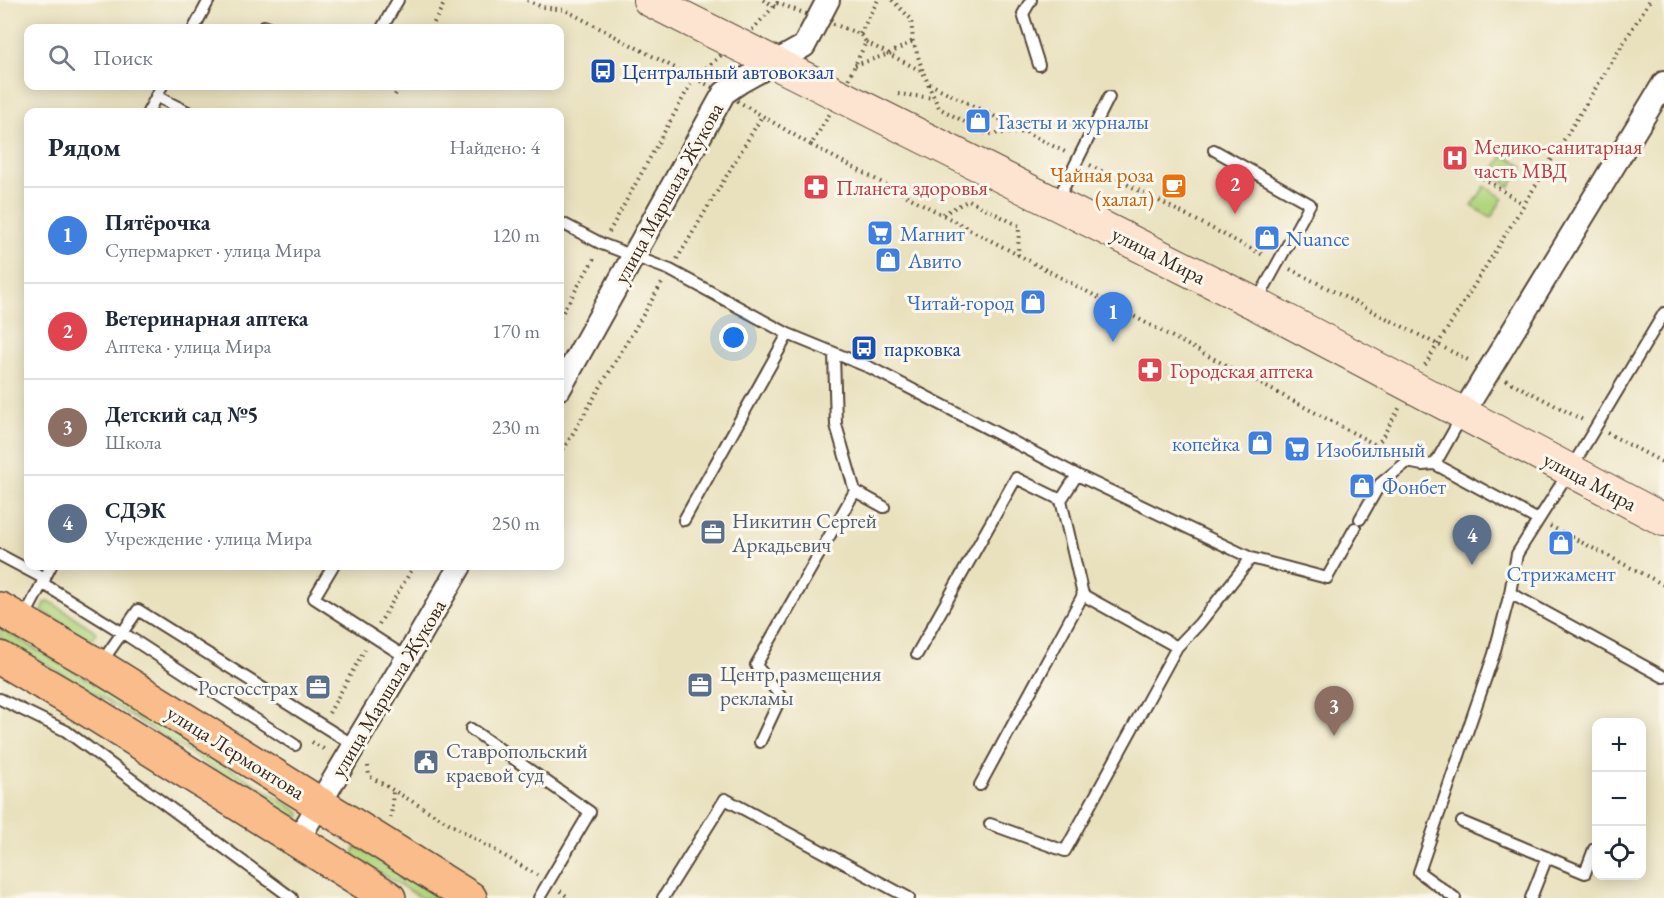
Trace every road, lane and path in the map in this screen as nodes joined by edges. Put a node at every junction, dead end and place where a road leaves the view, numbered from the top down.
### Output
1 (209, 0) edge
2 (398, 0) edge
3 (446, 0) edge
4 (526, 0) edge
5 (649, 0) edge
6 (763, 0) edge
7 (828, 0) edge
8 (879, 0) edge
9 (892, 0) edge
10 (1031, 0) edge
11 (1650, 0) edge
12 (777, 3) edge
13 (196, 24) edge
14 (384, 24) edge
15 (433, 24) edge
16 (860, 34) dead end
17 (913, 41) junction
18 (776, 63) junction
19 (855, 65) dead end
20 (1039, 65) dead end
21 (923, 72) dead end
22 (851, 73) dead end
23 (861, 78) dead end
24 (928, 83) dead end
25 (1664, 83) edge
26 (160, 90) edge
27 (398, 90) edge
28 (891, 92) dead end
29 (395, 95) dead end
30 (156, 96) junction
31 (1109, 97) dead end
32 (934, 98) junction
33 (150, 108) edge
34 (180, 108) edge
35 (762, 116) dead end
36 (1025, 132) dead end
37 (811, 145) dead end
38 (1214, 150) dead end
39 (1483, 178) dead end
40 (1056, 203) junction
41 (1523, 204) junction
42 (942, 215) junction
43 (564, 224) edge
44 (602, 244) junction
45 (1018, 255) junction
46 (633, 257) junction
47 (670, 270) junction
48 (1256, 304) junction
49 (564, 310) edge
50 (1664, 313) edge
51 (788, 334) junction
52 (834, 353) junction
53 (564, 381) edge
54 (1413, 387) junction
55 (1463, 414) junction
56 (1377, 446) junction
57 (564, 448) edge
58 (1407, 462) junction
59 (1435, 464) junction
60 (1570, 470) junction
61 (1077, 474) junction
62 (855, 491) junction
63 (1062, 500) junction
64 (884, 507) dead end
65 (684, 520) dead end
66 (1538, 520) junction
67 (1664, 520) edge
68 (0, 555) edge
69 (1251, 558) junction
70 (24, 569) edge
71 (25, 570) edge
72 (49, 570) edge
73 (331, 570) edge
74 (458, 570) edge
75 (44, 581) junction
76 (1664, 585) edge
77 (1510, 593) junction
78 (1083, 595) junction
79 (11, 615) edge
80 (123, 633) junction
81 (1177, 647) junction
82 (917, 654) dead end
83 (0, 658) edge
84 (407, 658) junction
85 (99, 666) junction
86 (1664, 677) edge
87 (0, 699) edge
88 (471, 729) dead end
89 (760, 742) dead end
90 (296, 745) dead end
91 (361, 755) junction
92 (980, 785) dead end
93 (318, 804) junction
94 (1462, 822) dead end
95 (990, 824) dead end
96 (297, 841) junction
97 (1592, 854) edge
98 (1547, 857) junction
99 (548, 882) junction
100 (386, 897) edge
101 (292, 898) edge
102 (470, 898) edge
103 (539, 898) edge
104 (569, 898) edge
105 (663, 898) edge
106 (909, 898) edge
107 (1455, 898) edge
108 (1531, 898) edge

1 - 13 lane
2 - 14 lane
3 - 15 path
4 - 44 path
5 - 18 main road, улица Мира
6 - 12 path
7 - 18 street, улица Маршала Жукова
8 - 16 path
9 - 17 path
10 - 20 lane
11 - 41 path
17 - 19 path
17 - 21 path
18 - 40 main road, улица Мира
18 - 46 street, улица Маршала Жукова
22 - 23 path
24 - 32 path
25 - 55 street
26 - 30 lane
27 - 29 path
28 - 32 path
30 - 33 lane
30 - 34 lane
31 - 40 lane
32 - 36 path
35 - 47 path
37 - 42 path
38 - 48 lane
39 - 41 path
40 - 48 main road, улица Мира
41 - 54 path
42 - 45 path
42 - 45 path
43 - 44 lane
44 - 46 lane
44 - 49 path
45 - 56 path
46 - 47 lane
46 - 53 street, улица Маршала Жукова
47 - 51 lane
47 - 57 path
48 - 54 main road, улица Мира
50 - 60 lane
51 - 52 lane
51 - 65 lane
52 - 61 lane
52 - 62 lane
54 - 55 main road, улица Мира
54 - 56 path
55 - 59 lane
55 - 60 main road, улица Мира
56 - 58 path
58 - 59 lane
58 - 69 lane
59 - 66 lane
60 - 66 lane
60 - 67 main road, улица Мира
61 - 63 lane
61 - 69 lane
62 - 64 lane
62 - 89 lane
63 - 78 lane
63 - 82 lane
66 - 76 path
66 - 77 lane
68 - 70 lane
69 - 81 lane
71 - 75 lane
72 - 75 lane
73 - 84 lane
74 - 84 street, улица Маршала Жукова
75 - 79 lane
75 - 80 lane
77 - 86 lane
77 - 107 lane
78 - 81 lane
78 - 92 lane
79 - 85 main road, улица Лермонтова
80 - 85 lane
80 - 90 lane
80 - 91 lane
81 - 95 lane
83 - 96 main road, улица Лермонтова
84 - 91 street, улица Маршала Жукова
85 - 93 main road, улица Лермонтова
87 - 101 lane
88 - 99 lane
91 - 93 street, улица Маршала Жукова
91 - 99 path
93 - 96 street, улица Маршала Жукова
93 - 102 main road, улица Лермонтова
94 - 98 lane
96 - 100 main road, улица Лермонтова
97 - 98 lane
98 - 108 lane
99 - 103 lane
99 - 104 path
105 - 106 lane

